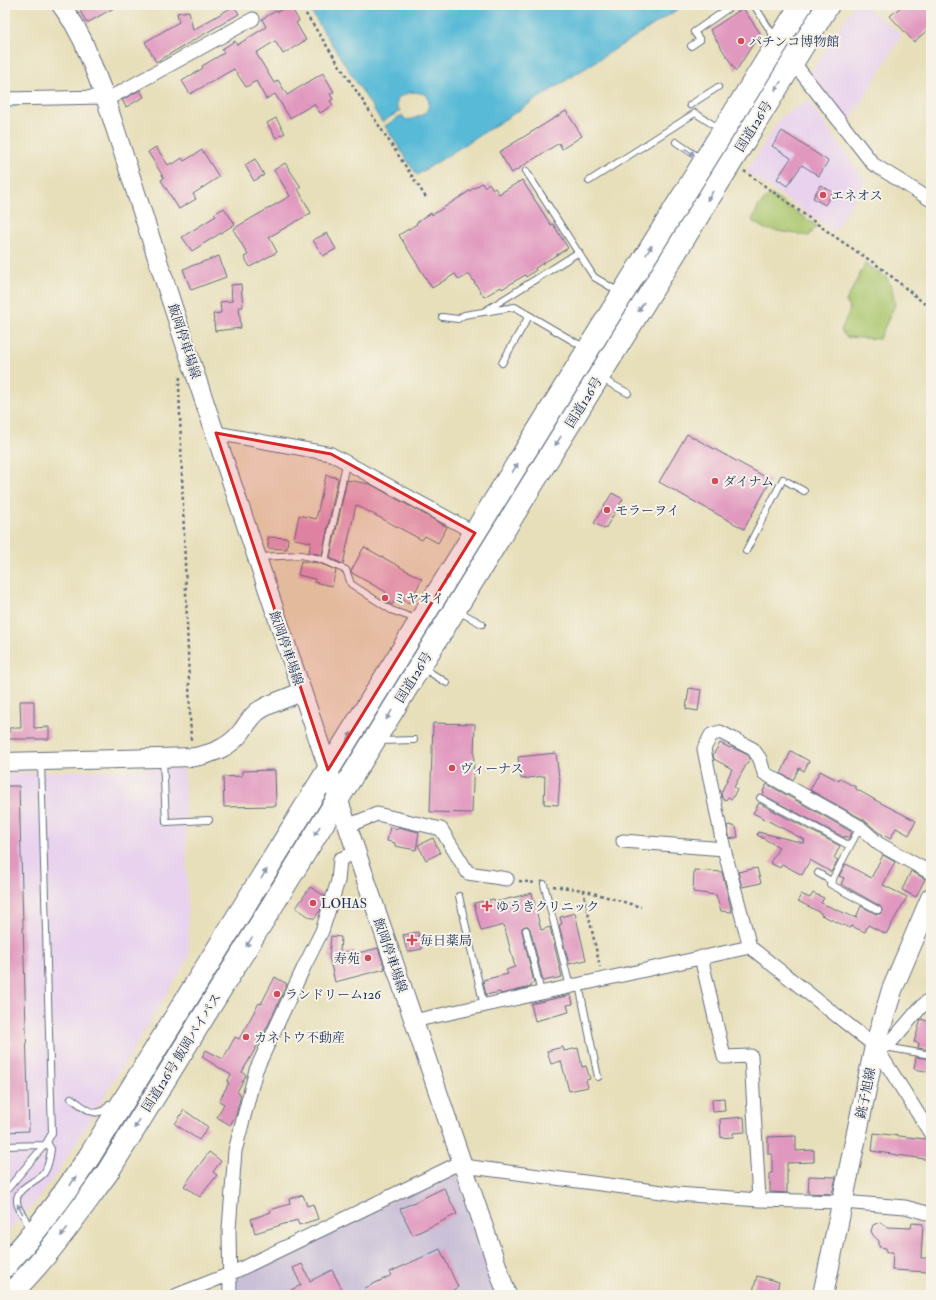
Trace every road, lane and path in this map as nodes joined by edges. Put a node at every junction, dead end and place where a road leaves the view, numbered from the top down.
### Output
1 (61, 5) edge
2 (306, 5) edge
3 (733, 5) edge
4 (754, 5) edge
5 (828, 5) edge
6 (798, 7) edge
7 (253, 19) dead end
8 (778, 42) junction
9 (692, 46) dead end
10 (792, 62) junction
11 (718, 87) dead end
12 (105, 98) junction
13 (5, 99) edge
14 (690, 104) dead end
15 (722, 131) junction
16 (676, 142) dead end
17 (732, 160) junction
18 (704, 161) junction
19 (526, 171) dead end
20 (589, 181) dead end
21 (426, 199) dead end
22 (931, 200) edge
23 (578, 252) junction
24 (622, 294) junction
25 (931, 309) edge
26 (483, 312) junction
27 (529, 316) junction
28 (442, 317) dead end
29 (588, 350) junction
30 (502, 363) dead end
31 (181, 370) dead end
32 (598, 377) junction
33 (628, 393) dead end
34 (216, 433) junction
35 (346, 464) junction
36 (804, 491) dead end
37 (475, 533) junction
38 (746, 551) dead end
39 (326, 556) dead end
40 (257, 558) junction
41 (455, 609) junction
42 (422, 620) junction
43 (482, 624) dead end
44 (419, 666) junction
45 (447, 683) dead end
46 (302, 691) junction
47 (414, 740) dead end
48 (373, 741) junction
49 (191, 757) junction
50 (163, 758) junction
51 (41, 761) junction
52 (5, 762) edge
53 (328, 770) junction
54 (338, 798) junction
55 (760, 798) dead end
56 (209, 820) dead end
57 (347, 826) junction
58 (860, 827) junction
59 (623, 841) dead end
60 (850, 846) junction
61 (724, 849) junction
62 (356, 853) junction
63 (818, 873) dead end
64 (931, 873) edge
65 (508, 879) joint
66 (831, 881) junction
67 (544, 884) junction
68 (583, 890) junction
69 (459, 896) dead end
70 (931, 898) edge
71 (641, 907) dead end
72 (878, 910) dead end
73 (526, 930) dead end
74 (750, 947) junction
75 (701, 957) junction
76 (602, 980) junction
77 (198, 981) junction
78 (574, 986) junction
79 (541, 993) junction
80 (931, 998) edge
81 (175, 1006) dead end
82 (484, 1006) junction
83 (414, 1021) junction
84 (879, 1047) junction
85 (931, 1055) edge
86 (598, 1077) dead end
87 (115, 1096) dead end
88 (71, 1098) dead end
89 (928, 1120) edge
90 (931, 1134) edge
91 (46, 1144) junction
92 (5, 1146) edge
93 (464, 1166) junction
94 (5, 1192) edge
95 (758, 1200) junction
96 (842, 1202) junction
97 (931, 1214) edge
98 (18, 1237) dead end
99 (5, 1266) edge
100 (230, 1274) junction
101 (9, 1295) edge
102 (177, 1295) edge
103 (230, 1295) edge
104 (507, 1295) edge
105 (823, 1295) edge

1 - 12 main road, 飯岡停車場線
2 - 21 path
3 - 9 lane
4 - 8 lane
5 - 10 highway, 国道126号
6 - 8 highway, 国道126号
7 - 12 street
8 - 15 highway, 国道126号
10 -> 17 highway, 国道126号
10 - 22 street
11 - 14 lane
12 - 13 street
12 - 34 main road, 飯岡停車場線
15 - 18 highway, 国道126号
15 - 20 lane
16 -> 18 lane
17 - 25 path
17 -> 32 highway, 国道126号
24 -> 18 highway, 国道126号
19 - 23 lane
23 - 24 lane
23 - 26 lane
24 - 29 highway, 国道126号
26 - 27 lane
26 - 28 lane
27 - 29 lane
27 - 30 lane
37 -> 29 highway, 国道126号
31 - 49 path
32 - 33 lane
32 -> 41 highway, 国道126号
34 - 35 street
34 - 40 main road, 飯岡停車場線
35 - 37 street
35 - 39 lane
36 - 38 lane
42 -> 37 highway, 国道126号
40 - 42 lane
40 - 46 main road, 飯岡停車場線
41 - 43 lane
41 - 44 highway, 国道126号
53 -> 42 highway, 国道126号
44 - 45 lane
44 -> 48 highway, 国道126号
46 - 49 main road
46 - 53 main road, 飯岡停車場線
47 - 48 lane
48 - 54 highway, 国道126号
49 - 50 main road
50 - 51 main road
50 - 56 lane
51 - 52 main road
51 - 91 lane
53 - 54 main road, 飯岡停車場線
77 -> 53 highway, 国道126号 飯岡バイパス
54 - 57 main road, 飯岡停車場線
54 -> 101 highway, 国道126号 飯岡バイパス
55 - 60 lane
57 - 62 main road, 飯岡停車場線
57 - 65 street
58 - 60 lane
58 - 61 street
58 - 64 street
59 - 61 street
60 - 66 lane
61 - 74 street
62 - 83 main road, 飯岡停車場線
62 - 100 street
63 - 66 lane
65 - 67 path
66 - 72 lane
67 - 68 path
67 - 78 lane
68 - 71 path
68 - 76 path
69 - 82 lane
70 - 84 main road, 銚子旭線
73 - 79 lane
74 - 75 street
74 - 84 street
75 - 76 street
75 - 95 street
76 - 78 street
77 - 81 lane
99 -> 77 highway, 国道126号 飯岡バイパス
78 - 79 street
78 - 86 lane
79 - 82 street
80 - 84 street
82 - 83 street
83 - 93 main road, 飯岡停車場線
84 - 85 lane
84 - 89 street
84 - 96 main road, 銚子旭線
87 - 88 lane
89 - 90 street
91 - 92 lane
91 - 94 lane
98 -> 91 lane
93 - 95 street
93 - 100 street
93 - 104 main road, 飯岡停車場線
95 - 96 street
96 - 97 street
96 - 105 main road, 銚子旭線
100 - 102 street
100 - 103 street

